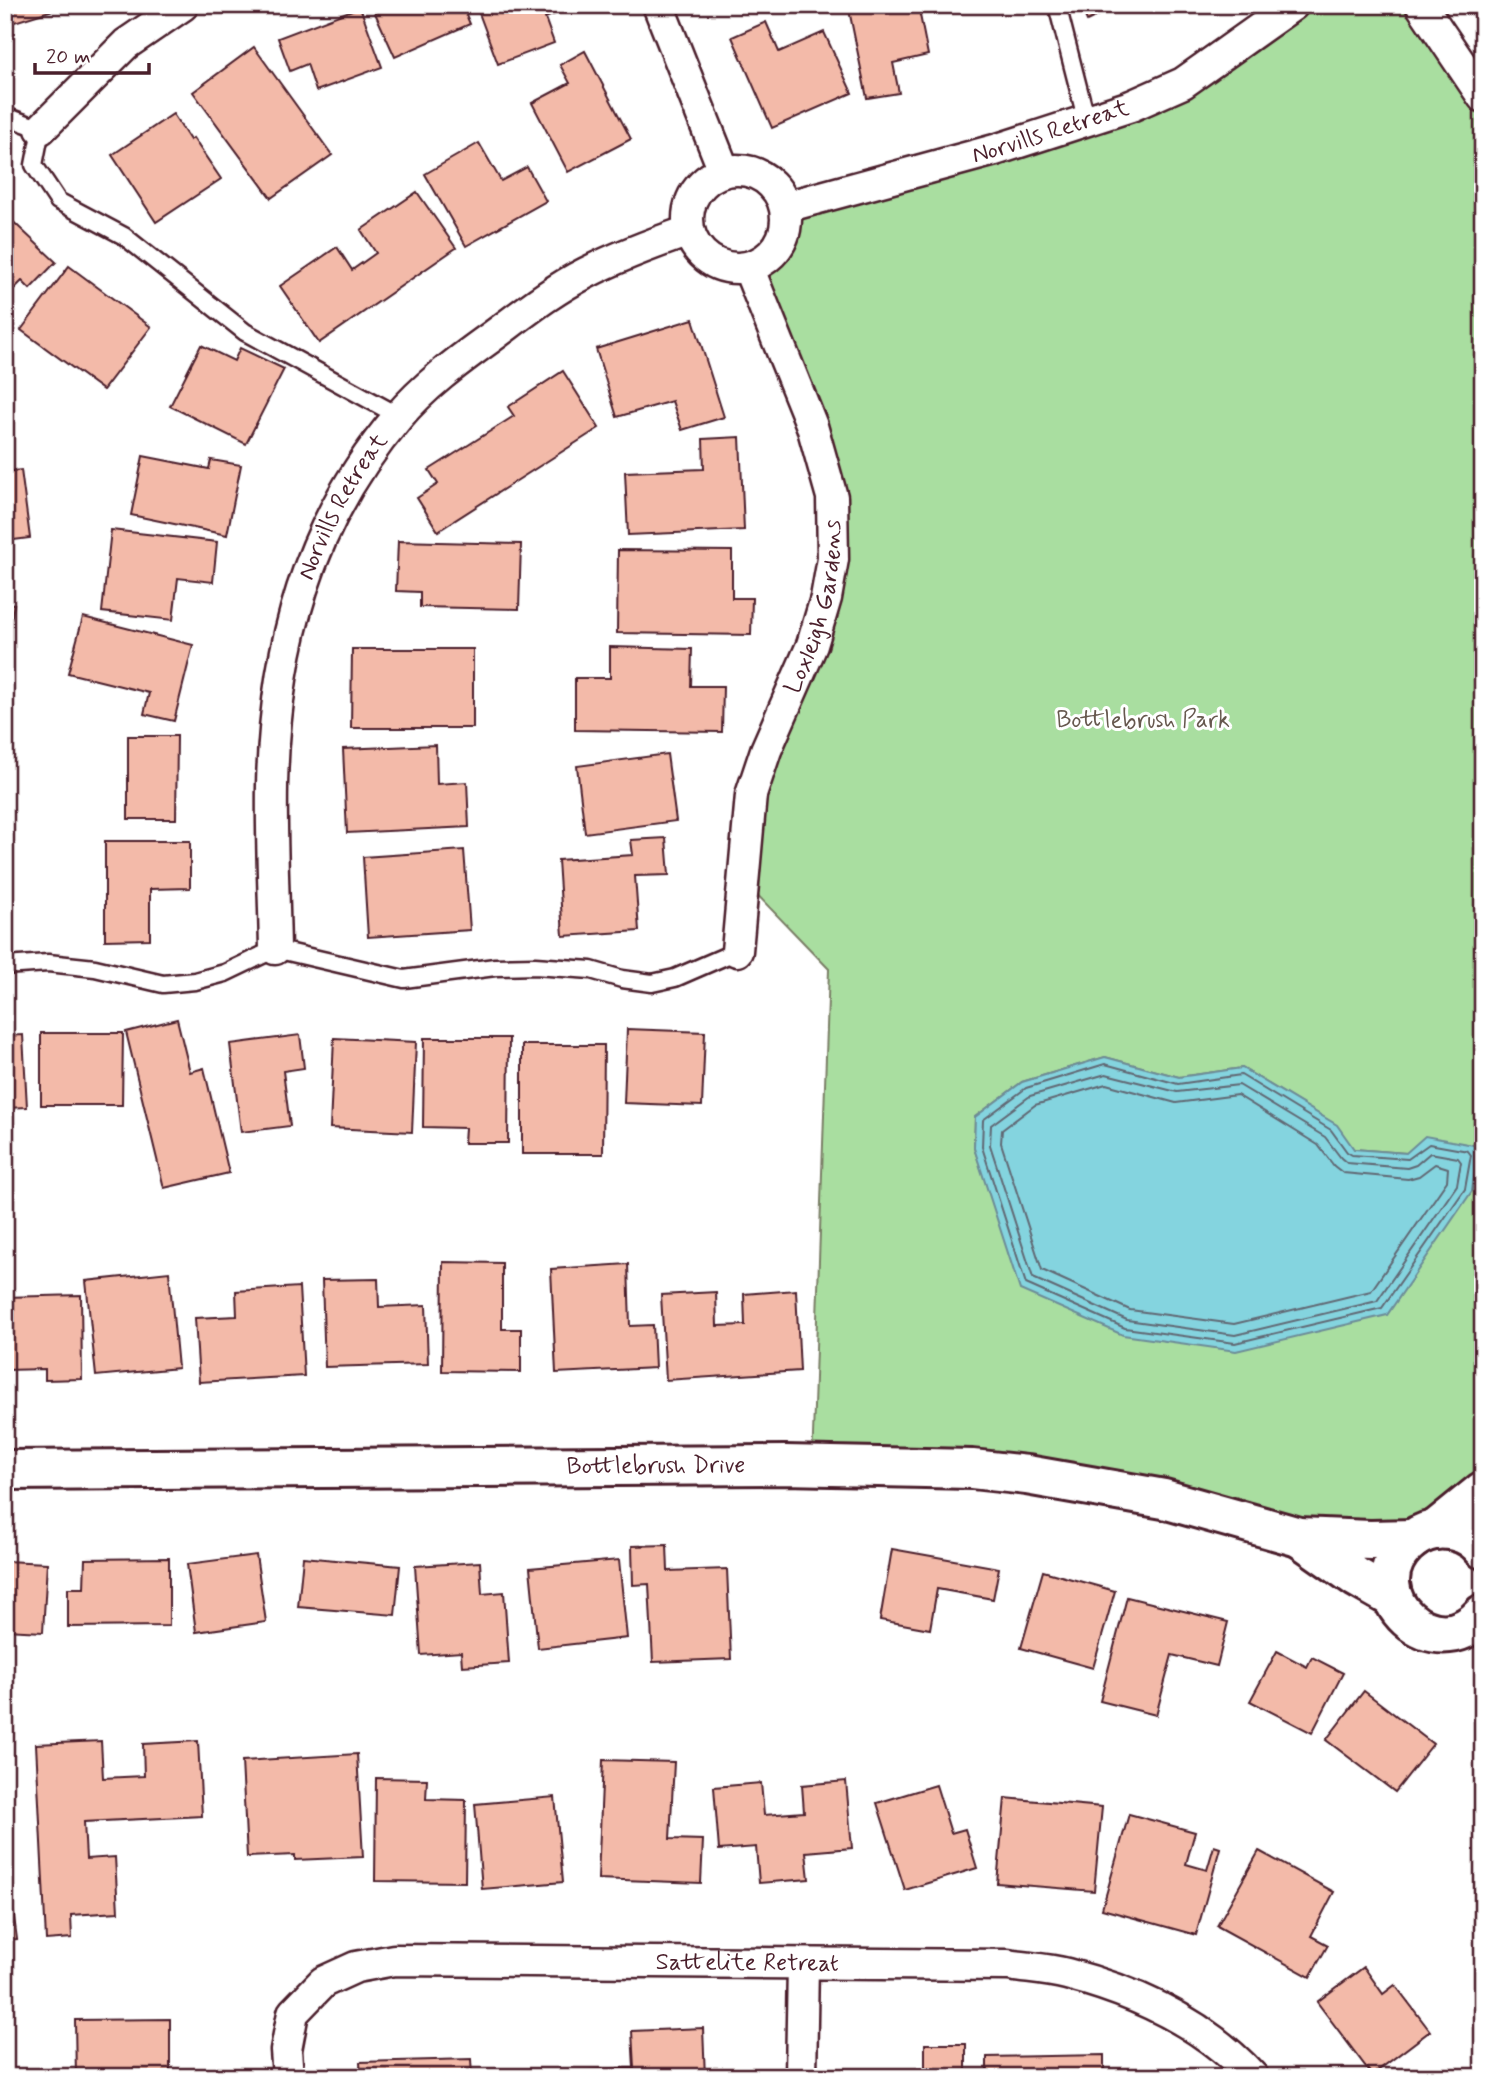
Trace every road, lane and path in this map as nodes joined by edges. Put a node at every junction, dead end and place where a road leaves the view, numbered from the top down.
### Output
1 (183, 5) edge
2 (658, 5) edge
3 (1057, 5) edge
4 (1293, 5) edge
5 (1421, 5) edge
6 (1483, 97) edge
7 (5, 116) edge
8 (1087, 122) junction
9 (41, 129) junction
10 (724, 171) junction
11 (785, 207) junction
12 (689, 231) junction
13 (748, 267) junction
14 (398, 416) junction
15 (275, 949) junction
16 (737, 951) joint
17 (5, 966) edge
18 (5, 1470) edge
19 (1483, 1491) edge
20 (1424, 1535) junction
21 (1298, 1537) junction
22 (1483, 1549) edge
23 (1393, 1598) junction
24 (1483, 1614) edge
25 (1443, 1633) junction
26 (1483, 1650) edge
27 (803, 1964) junction
28 (288, 2077) edge
29 (801, 2077) edge
30 (1253, 2077) edge

1 - 9 street
2 - 10 street
3 - 8 lane
4 - 8 street, Norvills Retreat
5 - 6 street
7 - 9 lane
8 - 11 street, Norvills Retreat
9 - 14 lane
10 - 11 street
10 - 12 street
11 - 13 street
12 - 13 street
12 - 14 street, Norvills Retreat
13 - 16 street, Loxleigh Gardens
14 - 15 street, Norvills Retreat
15 - 16 lane
15 - 17 lane
18 - 21 street, Bottlebrush Drive
19 - 20 street
20 - 21 street, Bottlebrush Drive
20 - 22 street, Bottlebrush Drive
20 - 23 street
21 - 23 street, Bottlebrush Drive
23 - 25 street
24 - 25 street
25 - 26 street
27 - 28 street, Sattelite Retreat
27 - 29 street
27 - 30 street, Sattelite Retreat

